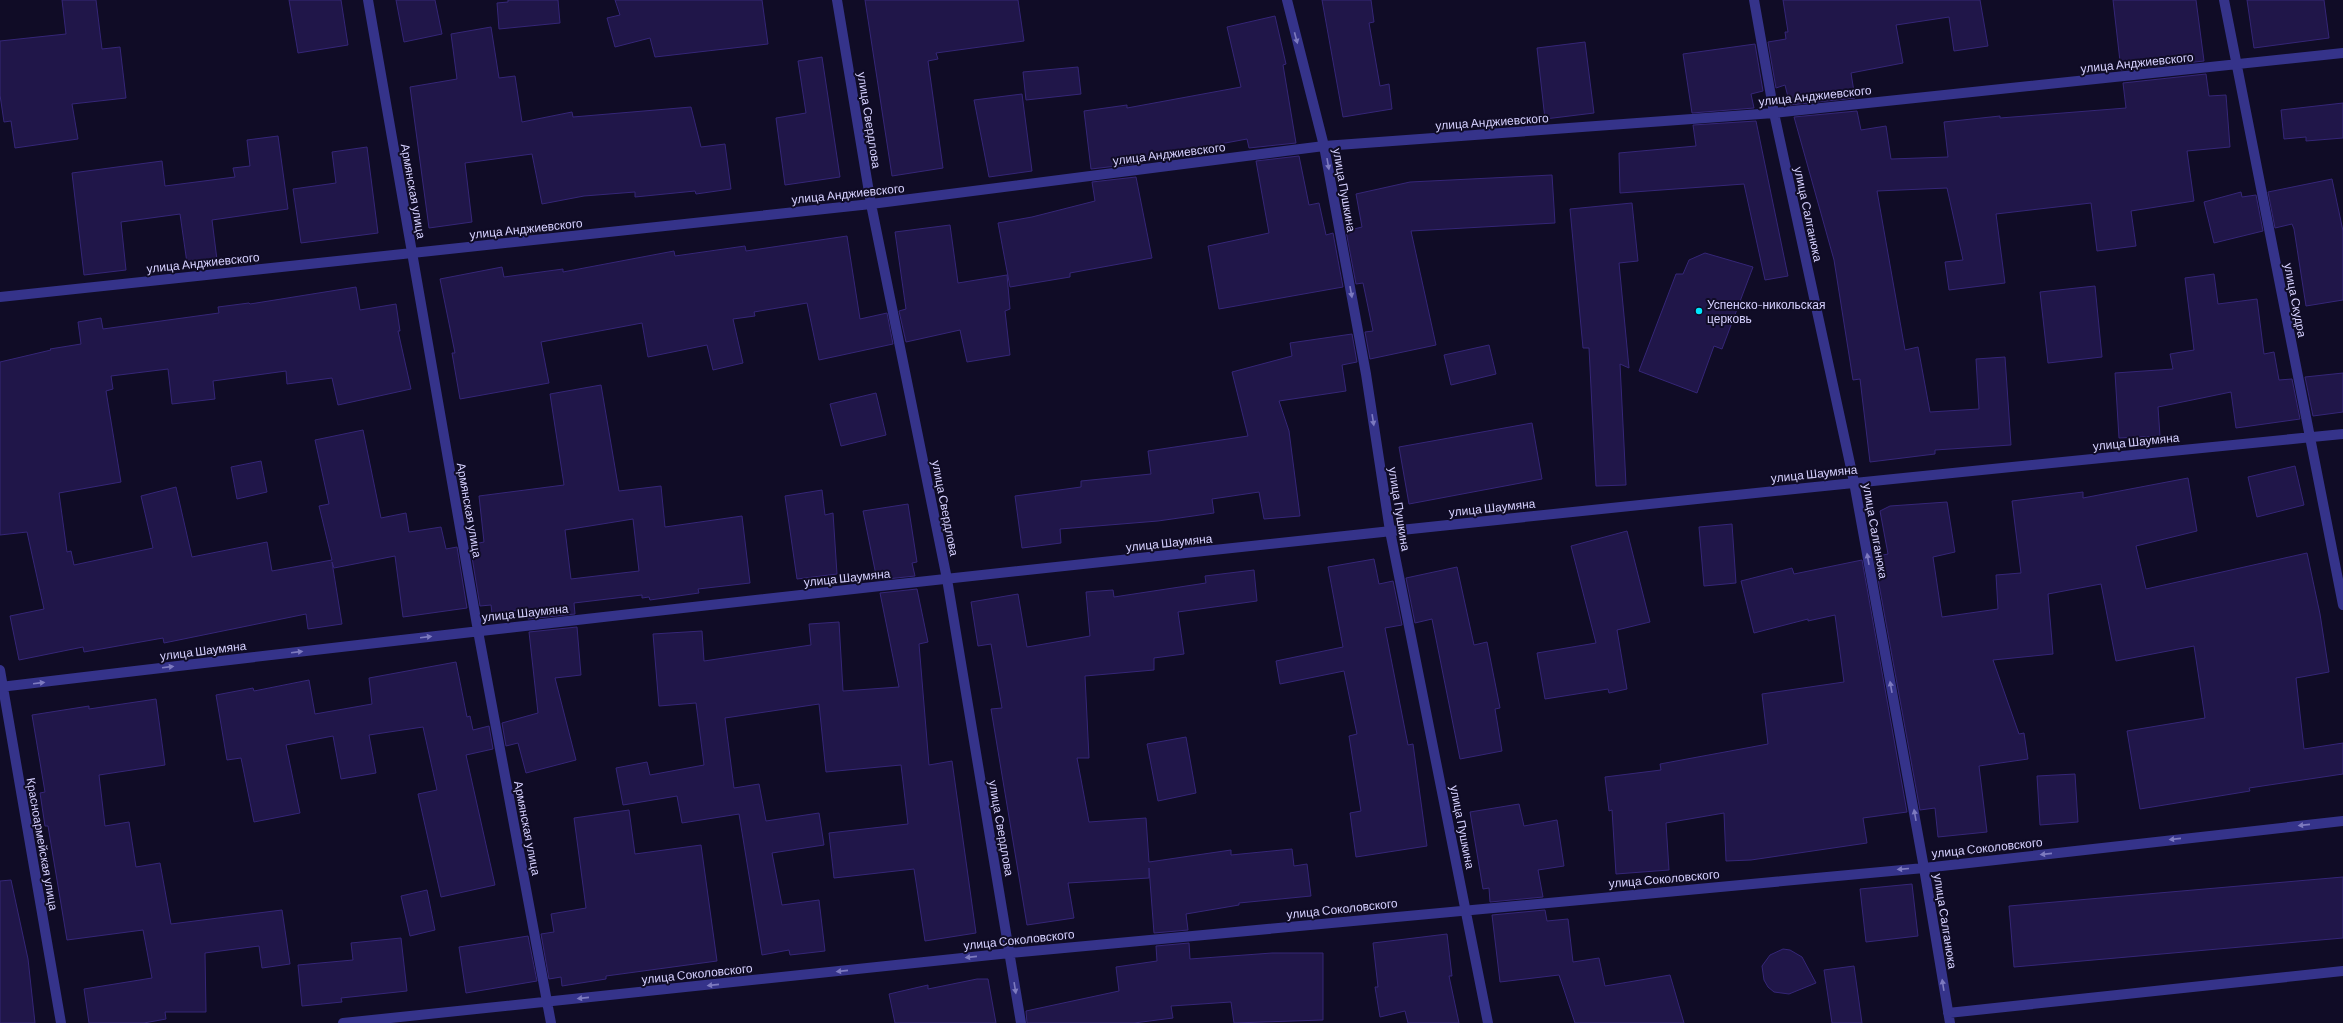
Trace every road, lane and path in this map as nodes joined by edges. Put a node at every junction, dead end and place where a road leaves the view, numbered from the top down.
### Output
1 (368, 0) edge
2 (837, 0) edge
3 (1286, 0) edge
4 (1754, 0) edge
5 (2224, 0) edge
6 (2343, 53) edge
7 (2236, 64) junction
8 (1774, 113) junction
9 (1324, 146) junction
10 (871, 204) junction
11 (412, 253) junction
12 (0, 297) edge
13 (2343, 434) edge
14 (2310, 437) junction
15 (1854, 482) junction
16 (1390, 531) junction
17 (947, 579) junction
18 (2343, 605) edge
19 (478, 631) junction
20 (0, 670) edge
21 (1, 687) edge
22 (2343, 821) edge
23 (1924, 868) junction
24 (1466, 909) junction
25 (1010, 953) junction
26 (2343, 971) edge
27 (547, 1002) junction
28 (1948, 1013) junction
29 (61, 1023) edge
30 (343, 1023) edge
31 (551, 1023) edge
32 (1021, 1023) edge
33 (1488, 1023) edge
34 (1950, 1023) edge

1 - 11 street, Армянская улица
2 - 10 street, улица Свердлова
3 -> 9 street, улица Пушкина
4 - 8 street, улица Салганюка
5 - 7 street, улица Скудра
6 - 7 street, улица Анджиевского
7 - 8 street, улица Анджиевского
7 - 14 street, улица Скудра
8 - 9 street, улица Анджиевского
8 - 15 street, улица Салганюка
9 - 10 street, улица Анджиевского
9 -> 16 street, улица Пушкина
10 - 11 street, улица Анджиевского
10 - 17 street, улица Свердлова
11 - 12 street, улица Анджиевского
11 - 19 street, Армянская улица
13 - 14 street, улица Шаумяна
14 - 15 street, улица Шаумяна
14 - 18 street, улица Скудра
15 - 16 street, улица Шаумяна
23 -> 15 street, улица Салганюка
16 - 17 street, улица Шаумяна
16 - 24 street, улица Пушкина
17 - 19 street, улица Шаумяна
17 - 25 street, улица Свердлова
21 -> 19 street, улица Шаумяна
19 - 27 street, Армянская улица
20 - 21 street, Красноармейская улица
21 - 29 street, Красноармейская улица
22 -> 23 street, улица Соколовского
23 -> 24 street, улица Соколовского
28 -> 23 street, улица Салганюка
24 - 25 street, улица Соколовского
24 - 33 street, улица Пушкина
25 -> 27 street, улица Соколовского
25 -> 32 street, улица Свердлова
26 - 28 street
27 - 30 street, улица Соколовского
27 - 31 street, Армянская улица
28 - 34 street, улица Салганюка

